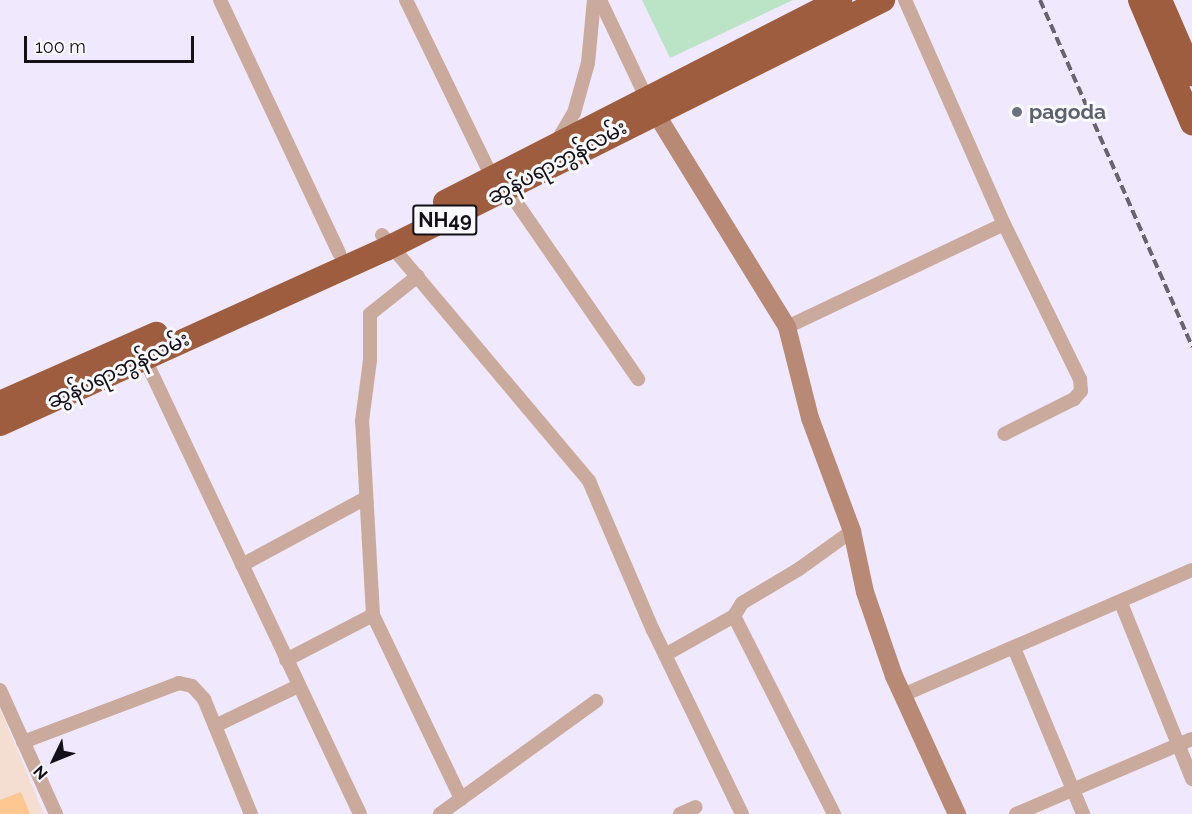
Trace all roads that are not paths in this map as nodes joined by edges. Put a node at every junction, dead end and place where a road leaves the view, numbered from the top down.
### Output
1 (220, 0) edge
2 (406, 0) edge
3 (594, 0) edge
4 (600, 0) edge
5 (840, 0) edge
6 (883, 0) edge
7 (905, 0) edge
8 (1140, 0) edge
9 (1160, 0) edge
10 (1192, 74) edge
11 (650, 104) junction
12 (1192, 123) edge
13 (556, 143) junction
14 (499, 183) junction
15 (1004, 224) junction
16 (387, 241) junction
17 (339, 253) junction
18 (418, 276) junction
19 (787, 327) junction
20 (144, 357) junction
21 (638, 379) dead end
22 (0, 402) edge
23 (0, 424) edge
24 (1004, 434) dead end
25 (366, 498) junction
26 (852, 531) junction
27 (242, 565) junction
28 (1192, 570) edge
29 (1121, 603) junction
30 (373, 615) junction
31 (734, 616) junction
32 (1014, 648) junction
33 (665, 655) junction
34 (286, 660) junction
35 (298, 686) junction
36 (0, 690) edge
37 (903, 695) junction
38 (596, 701) dead end
39 (215, 726) junction
40 (1192, 739) edge
41 (23, 742) junction
42 (1178, 744) junction
43 (1192, 779) edge
44 (1073, 789) junction
45 (461, 799) junction
46 (696, 807) dead end
47 (56, 814) edge
48 (251, 814) edge
49 (360, 814) edge
50 (441, 814) edge
51 (680, 814) edge
52 (742, 814) edge
53 (834, 814) edge
54 (957, 814) edge
55 (1016, 814) edge
56 (1083, 814) edge

1 - 17 street
2 - 14 street
3 - 13 street
4 - 11 street
5 - 11 highway, ဆွန်ပရာဘွန်လမ်း / NH49
6 - 11 highway, ဆွန်ပရာဘွန်လမ်း / NH49
7 - 15 street
8 - 12 highway
9 - 10 highway
11 - 13 highway, ဆွန်ပရာဘွန်လမ်း / NH49
11 - 14 highway, ဆွန်ပရာဘွန်လမ်း / NH49
11 - 19 street
13 - 14 highway, ဆွန်ပရာဘွန်လမ်း / NH49
14 - 16 highway, ဆွန်ပရာဘွန်လမ်း / NH49
14 - 21 street
15 - 19 street
15 - 24 street
16 - 17 highway, ဆွန်ပရာဘွန်လမ်း / NH49
16 - 18 street
16 - 20 highway, ဆွန်ပရာဘွန်လမ်း / NH49
17 - 22 highway, ဆွန်ပရာဘွန်လမ်း / NH49
18 - 25 street
18 - 33 street
19 - 26 street
20 - 23 highway, ဆွန်ပရာဘွန်လမ်း / NH49
20 - 27 street
25 - 27 street
25 - 30 street
26 - 31 street
26 - 37 street
27 - 34 street
28 - 29 street
29 - 32 street
29 - 42 street
30 - 34 street
30 - 45 street
31 - 33 street
31 - 53 street
32 - 37 street
32 - 44 street
33 - 52 street
34 - 35 street
35 - 39 street
35 - 49 street
36 - 41 street
37 - 54 street
38 - 45 street
39 - 41 street
39 - 48 street
40 - 42 street
41 - 47 street
42 - 43 street
42 - 44 street
44 - 55 street
44 - 56 street
45 - 50 street
46 - 51 street

